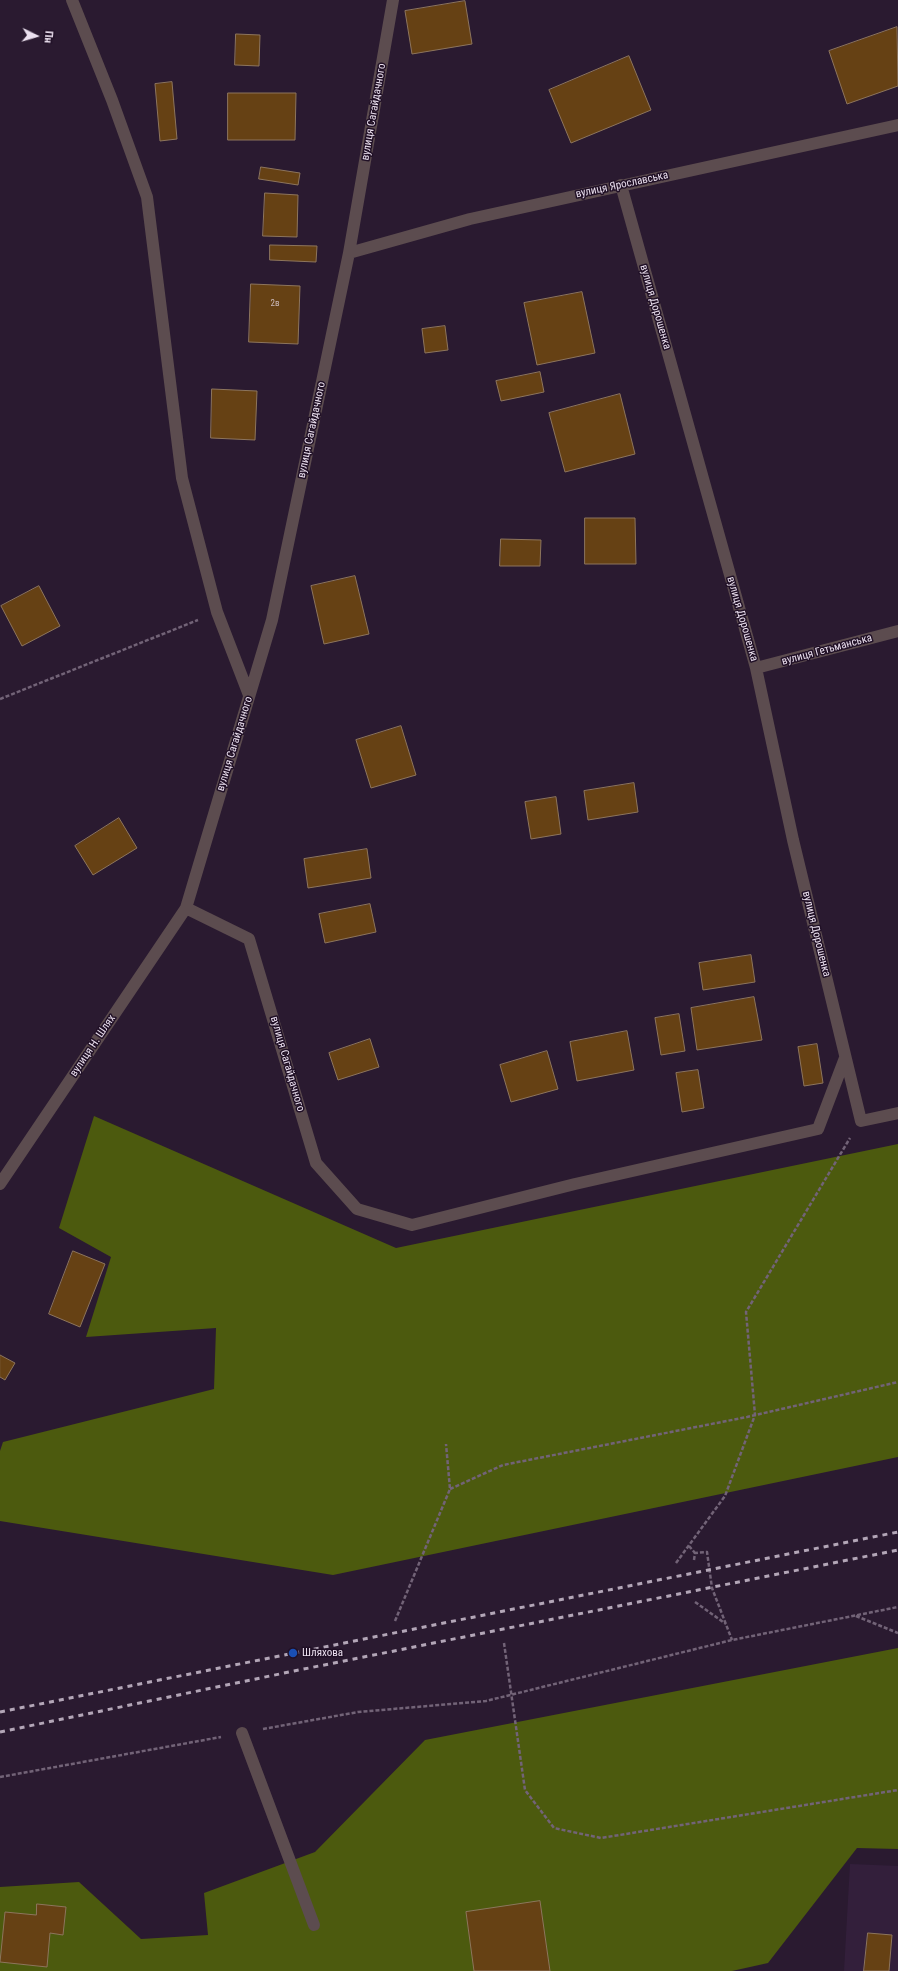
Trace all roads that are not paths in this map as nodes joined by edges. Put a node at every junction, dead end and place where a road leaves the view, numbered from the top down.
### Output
1 (72, 0) edge
2 (393, 0) edge
3 (898, 125) edge
4 (621, 185) junction
5 (349, 253) junction
6 (898, 631) edge
7 (756, 668) junction
8 (249, 695) junction
9 (186, 908) junction
10 (845, 1058) junction
11 (898, 1113) edge
12 (0, 1184) edge
13 (242, 1733) road end
14 (314, 1925) dead end

1 - 8 street
2 - 5 street, вулиця Сагайдачного
3 - 4 street, вулиця Ярославська
4 - 5 street, вулиця Ярославська
4 - 7 street, вулиця Дорошенка
5 - 8 street, вулиця Сагайдачного
6 - 7 street, вулиця Гетьманська
7 - 10 street, вулиця Дорошенка
8 - 9 street, вулиця Сагайдачного
9 - 10 street, вулиця Сагайдачного
9 - 12 street, вулиця Н. Шлях
10 - 11 street, вулиця Дорошенка
13 - 14 street

